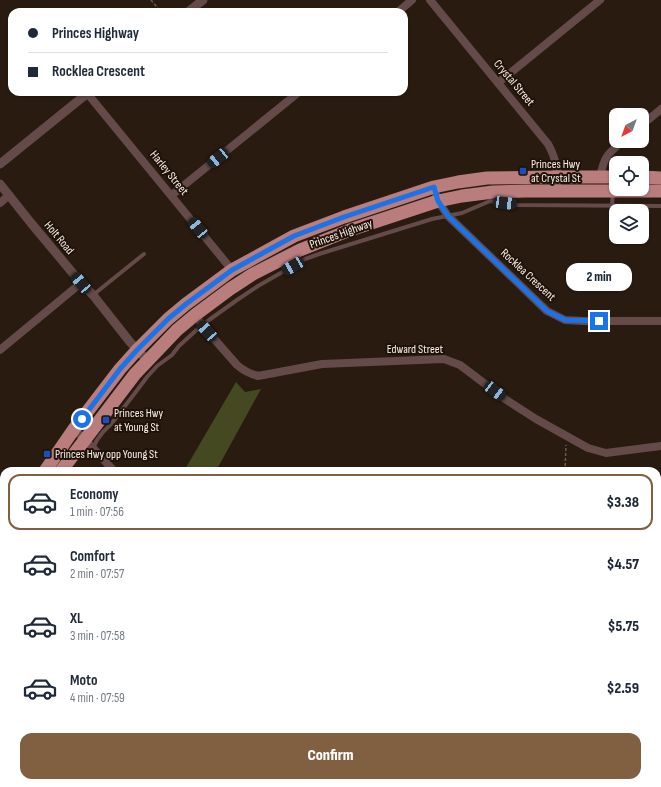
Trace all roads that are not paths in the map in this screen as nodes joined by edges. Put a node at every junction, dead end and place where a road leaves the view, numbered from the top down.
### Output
1 (203, 0) edge
2 (412, 0) edge
3 (430, 0) edge
4 (600, 0) edge
5 (193, 8) edge
6 (403, 8) edge
7 (498, 83) junction
8 (83, 96) edge
9 (91, 96) edge
10 (294, 96) edge
11 (661, 109) edge
12 (649, 119) edge
13 (615, 148) edge
14 (0, 164) edge
15 (558, 176) junction
16 (600, 177) junction
17 (609, 177) edge
18 (649, 177) edge
19 (661, 178) edge
20 (0, 184) edge
21 (434, 187) junction
22 (557, 191) junction
23 (593, 191) junction
24 (609, 191) edge
25 (649, 191) edge
26 (661, 191) edge
27 (9, 195) junction
28 (172, 195) junction
29 (438, 201) junction
30 (0, 203) edge
31 (592, 205) junction
32 (609, 206) edge
33 (649, 206) edge
34 (661, 206) edge
35 (448, 216) junction
36 (144, 254) dead end
37 (232, 270) junction
38 (81, 283) junction
39 (93, 295) junction
40 (198, 320) junction
41 (661, 321) edge
42 (0, 350) edge
43 (137, 350) junction
44 (147, 360) junction
45 (74, 429) junction
46 (89, 444) junction
47 (661, 446) edge
48 (48, 467) edge
49 (65, 467) edge
50 (110, 467) edge

1 - 5 street
2 - 6 street
3 - 7 street, Crystal Street
4 - 7 street
7 - 15 street, Crystal Street
8 - 14 street
9 - 28 street, Harley Street
10 - 28 street
11 - 12 street
13 - 16 street
15 - 16 highway, Princes Highway
15 - 21 highway, Princes Highway
15 - 22 street, Crystal Street
16 - 17 highway, Princes Highway
18 - 19 highway
20 - 27 street, Holt Road
21 - 29 street, Rocklea Crescent
21 - 37 highway, Princes Highway
22 - 23 highway, Princes Highway
22 - 29 highway, Princes Highway
23 - 24 highway, Princes Highway
23 - 31 lane
25 - 26 highway, Princes Highway
27 - 30 street
27 - 38 street, Holt Road
28 - 37 street, Harley Street
29 - 35 street, Rocklea Crescent
29 - 40 highway, Princes Highway
31 - 32 lane, Princes Highway
31 - 35 lane, Princes Highway
33 - 34 lane, Princes Highway
35 - 40 lane, Princes Highway
35 - 41 street, Rocklea Crescent
36 - 39 lane
37 - 43 highway, Princes Highway
38 - 39 street, Holt Road
38 - 42 street
39 - 43 street, Holt Road
40 - 44 highway, Princes Highway
40 - 46 lane, Princes Highway
40 - 47 street, Edward Street
43 - 44 street, Holt Road
43 - 45 highway, Princes Highway
44 - 46 highway, Princes Highway
45 - 46 street
45 - 48 highway, Princes Highway
46 - 49 highway, Princes Highway
46 - 50 street

